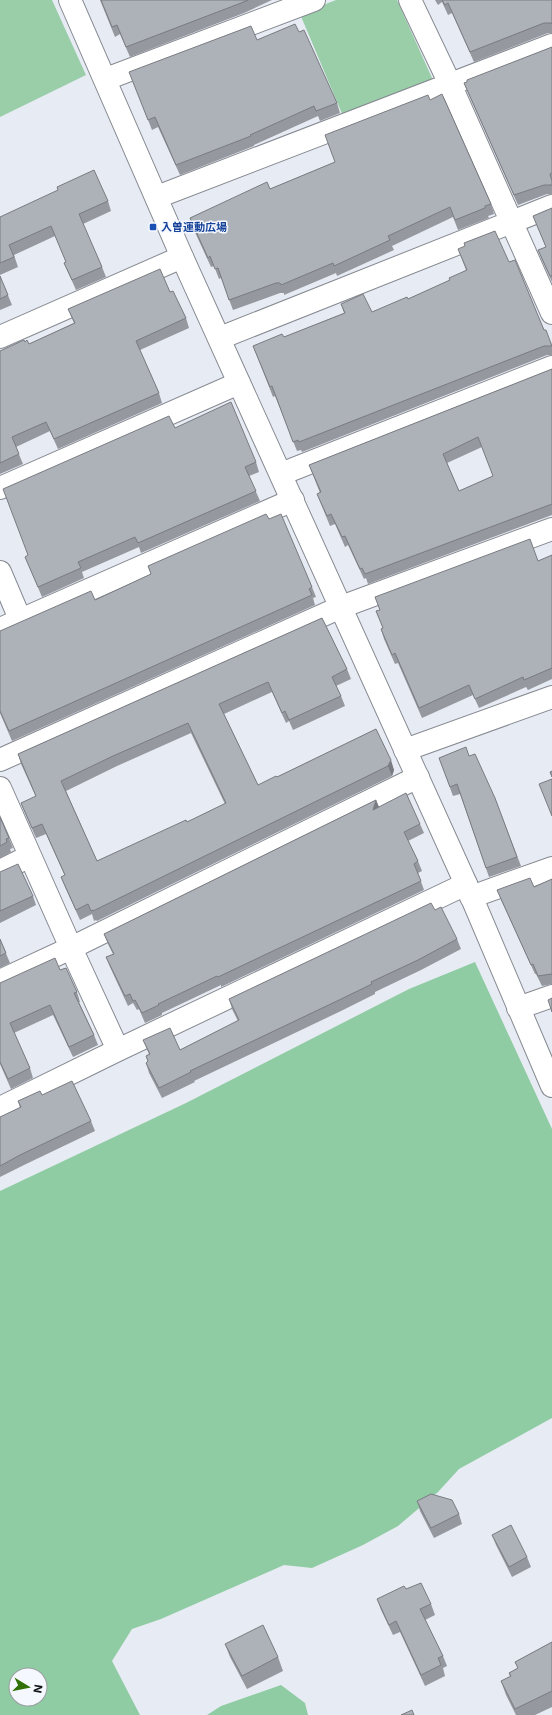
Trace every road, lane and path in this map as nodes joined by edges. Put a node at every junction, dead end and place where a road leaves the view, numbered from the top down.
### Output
1 (70, 0) edge
2 (314, 0) edge
3 (410, 0) edge
4 (552, 45) edge
5 (106, 79) junction
6 (450, 84) junction
7 (157, 197) junction
8 (552, 206) edge
9 (511, 222) junction
10 (182, 257) junction
11 (552, 313) edge
12 (0, 338) edge
13 (220, 338) junction
14 (552, 367) edge
15 (239, 383) junction
16 (281, 474) junction
17 (0, 488) edge
18 (293, 500) junction
19 (552, 529) edge
20 (0, 572) edge
21 (342, 607) junction
22 (20, 619) junction
23 (0, 629) edge
24 (552, 697) edge
25 (405, 750) junction
26 (0, 760) edge
27 (418, 777) junction
28 (0, 788) edge
29 (30, 856) junction
30 (552, 868) edge
31 (0, 871) edge
32 (469, 891) junction
33 (71, 948) junction
34 (0, 981) edge
35 (552, 996) edge
36 (518, 1008) junction
37 (118, 1050) junction
38 (552, 1086) edge
39 (0, 1108) edge

1 - 5 street
2 - 5 street
3 - 6 street
4 - 6 street
5 - 7 street
6 - 7 street
6 - 9 street
7 - 10 street
8 - 9 street
9 - 11 street
9 - 13 street
10 - 12 street
10 - 13 street
13 - 15 street
14 - 16 street
15 - 16 street
15 - 17 street
16 - 18 street
18 - 21 street
18 - 22 street
19 - 21 street
20 - 22 street
21 - 25 street
21 - 26 street
22 - 23 street
24 - 25 street
25 - 27 street
27 - 32 street
27 - 33 street
28 - 29 street
29 - 31 street
29 - 33 street
30 - 32 street
32 - 36 street
32 - 37 street
33 - 34 street
33 - 37 street
35 - 36 street
36 - 38 street
37 - 39 street

